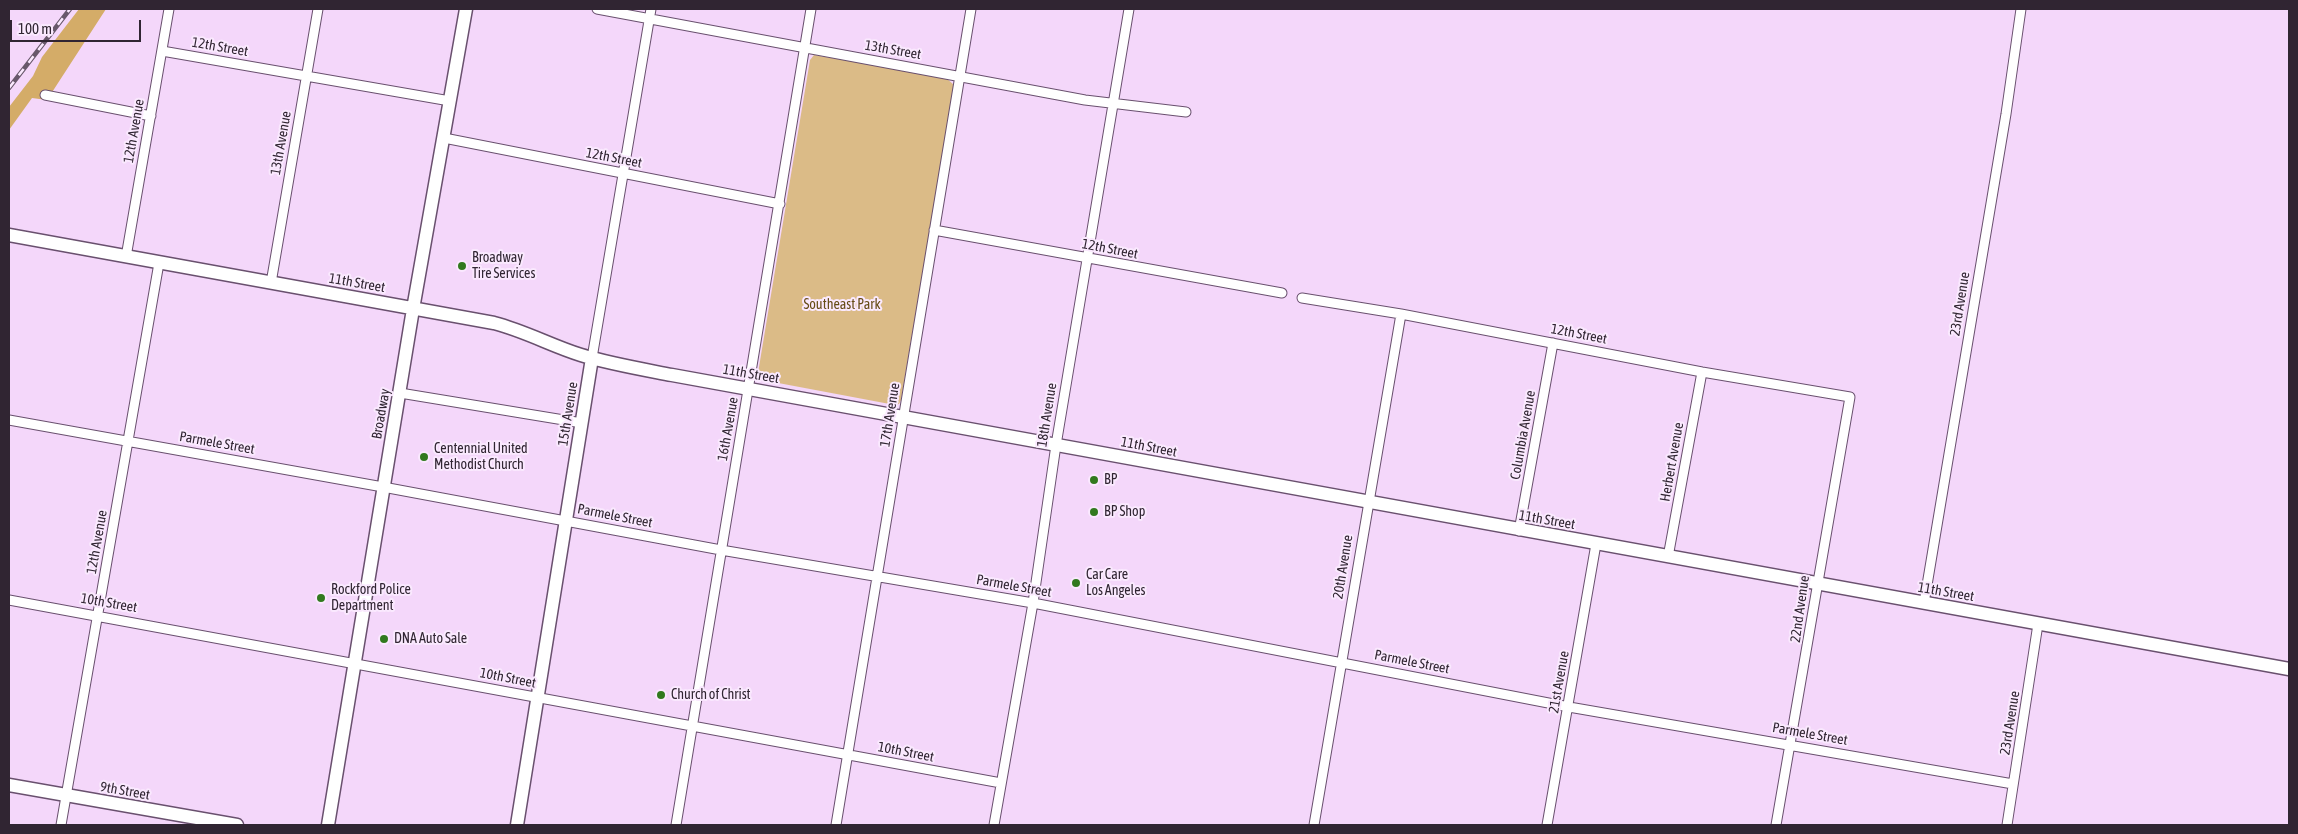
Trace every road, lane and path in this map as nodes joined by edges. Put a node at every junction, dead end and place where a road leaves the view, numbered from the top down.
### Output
1 (169, 9) edge
2 (318, 9) edge
3 (466, 9) edge
4 (597, 9) edge
5 (651, 9) edge
6 (811, 9) edge
7 (971, 9) edge
8 (1129, 9) edge
9 (2021, 9) edge
10 (649, 19) junction
11 (804, 47) junction
12 (162, 51) junction
13 (307, 76) junction
14 (960, 76) junction
15 (45, 95) dead end
16 (450, 101) junction
17 (1113, 104) junction
18 (1186, 112) dead end
19 (151, 116) junction
20 (444, 138) junction
21 (624, 174) junction
22 (780, 204) junction
23 (934, 230) junction
24 (9, 237) edge
25 (126, 257) junction
26 (1087, 258) junction
27 (159, 263) junction
28 (271, 283) junction
29 (1282, 293) dead end
30 (1302, 298) dead end
31 (414, 309) junction
32 (1401, 314) junction
33 (1553, 343) junction
34 (592, 358) junction
35 (1702, 372) junction
36 (748, 389) junction
37 (400, 393) junction
38 (1850, 397) joint
39 (904, 417) junction
40 (9, 420) edge
41 (582, 423) junction
42 (128, 442) junction
43 (1056, 445) junction
44 (383, 487) junction
45 (1368, 502) junction
46 (566, 521) junction
47 (1519, 530) junction
48 (1596, 544) junction
49 (721, 550) junction
50 (1668, 557) junction
51 (878, 577) junction
52 (1817, 584) junction
53 (9, 600) edge
54 (1033, 603) junction
55 (1924, 603) junction
56 (98, 615) junction
57 (2038, 624) junction
58 (1342, 662) junction
59 (354, 663) junction
60 (2289, 668) edge
61 (538, 697) junction
62 (1568, 707) junction
63 (692, 727) junction
64 (1790, 745) junction
65 (848, 755) junction
66 (1001, 783) junction
67 (2014, 784) junction
68 (9, 785) edge
69 (66, 796) junction
70 (60, 825) edge
71 (237, 825) edge
72 (328, 825) edge
73 (517, 825) edge
74 (676, 825) edge
75 (836, 825) edge
76 (994, 825) edge
77 (1314, 825) edge
78 (1548, 825) edge
79 (1776, 825) edge
80 (2006, 825) edge

1 - 12 street, 12th Avenue
2 - 13 street, 13th Avenue
3 - 16 main road, Broadway
4 - 10 street, 13th Street
5 - 10 street, 15th Avenue
6 - 11 street, 16th Avenue
7 - 14 street, 17th Avenue
8 - 17 street, 18th Avenue
9 - 55 street, 23rd Avenue
10 - 11 street, 13th Street
10 - 21 street, 15th Avenue
11 - 14 street, 13th Street
11 - 22 street, 16th Avenue
12 - 13 street, 12th Street
12 - 19 street, 12th Avenue
13 - 16 street, 12th Street
13 - 28 street, 13th Avenue
14 - 17 street, 13th Street
14 - 23 street, 17th Avenue
15 - 19 street
16 - 20 main road, Broadway
17 - 18 street, 13th Street
17 - 26 street, 18th Avenue
19 - 25 street, 12th Avenue
20 - 21 street, 12th Street
20 - 31 main road, Broadway
21 - 22 street, 12th Street
21 - 34 street, 15th Avenue
22 - 36 street, 16th Avenue
23 - 26 street, 12th Street
23 - 39 street, 17th Avenue
24 - 25 main road, 11th Street
25 - 27 main road, 11th Street
26 - 29 street, 12th Street
26 - 43 street, 18th Avenue
27 - 28 main road, 11th Street
27 - 42 street, 12th Avenue
28 - 31 main road, 11th Street
30 - 32 street, 12th Street
31 - 34 main road, 11th Street
31 - 37 main road, Broadway
32 - 33 street, 12th Street
32 - 45 street, 20th Avenue
33 - 35 street, 12th Street
33 - 47 street, Columbia Avenue
34 - 36 main road, 11th Street
34 - 41 main road, 15th Avenue
35 - 38 street, 12th Street
35 - 50 street, Herbert Avenue
36 - 39 main road, 11th Street
36 - 49 street, 16th Avenue
37 - 41 street
37 - 44 main road, Broadway
38 - 52 street, 22nd Avenue
39 - 43 main road, 11th Street
39 - 51 street, 17th Avenue
40 - 42 street, Parmele Street
41 - 46 main road, 15th Avenue
42 - 44 street, Parmele Street
42 - 56 street, 12th Avenue
43 - 45 main road, 11th Street
43 - 54 street, 18th Avenue
44 - 46 street, Parmele Street
44 - 59 main road, Broadway
45 - 47 main road, 11th Street
45 - 58 street, 20th Avenue
46 - 49 street, Parmele Street
46 - 61 main road, 15th Avenue
47 - 48 main road, 11th Street
48 - 50 main road, 11th Street
48 - 62 street, 21st Avenue
49 - 51 street, Parmele Street
49 - 63 street, 16th Avenue
50 - 52 main road, 11th Street
51 - 54 street, Parmele Street
51 - 65 street, 17th Avenue
52 - 55 main road, 11th Street
52 - 64 street, 22nd Avenue
53 - 56 street, 10th Street
54 - 58 street, Parmele Street
54 - 66 street, 18th Avenue
55 - 57 main road, 11th Street
56 - 59 street, 10th Street
56 - 69 street, 12th Avenue
57 - 60 main road, 11th Street
57 - 67 street, 23rd Avenue
58 - 62 street, Parmele Street
58 - 77 street, 20th Avenue
59 - 61 street, 10th Street
59 - 72 main road, Broadway
61 - 63 street, 10th Street
61 - 73 main road, 15th Avenue
62 - 64 street, Parmele Street
62 - 78 street, 21st Avenue
63 - 65 street, 10th Street
63 - 74 street, 16th Avenue
64 - 67 street, Parmele Street
64 - 79 street, 22nd Avenue
65 - 66 street, 10th Street
65 - 75 street, 17th Avenue
66 - 76 street, 18th Avenue
67 - 80 street, 23rd Avenue
68 - 69 main road, 9th Street
69 - 70 street, 12th Avenue
69 - 71 main road, 9th Street

